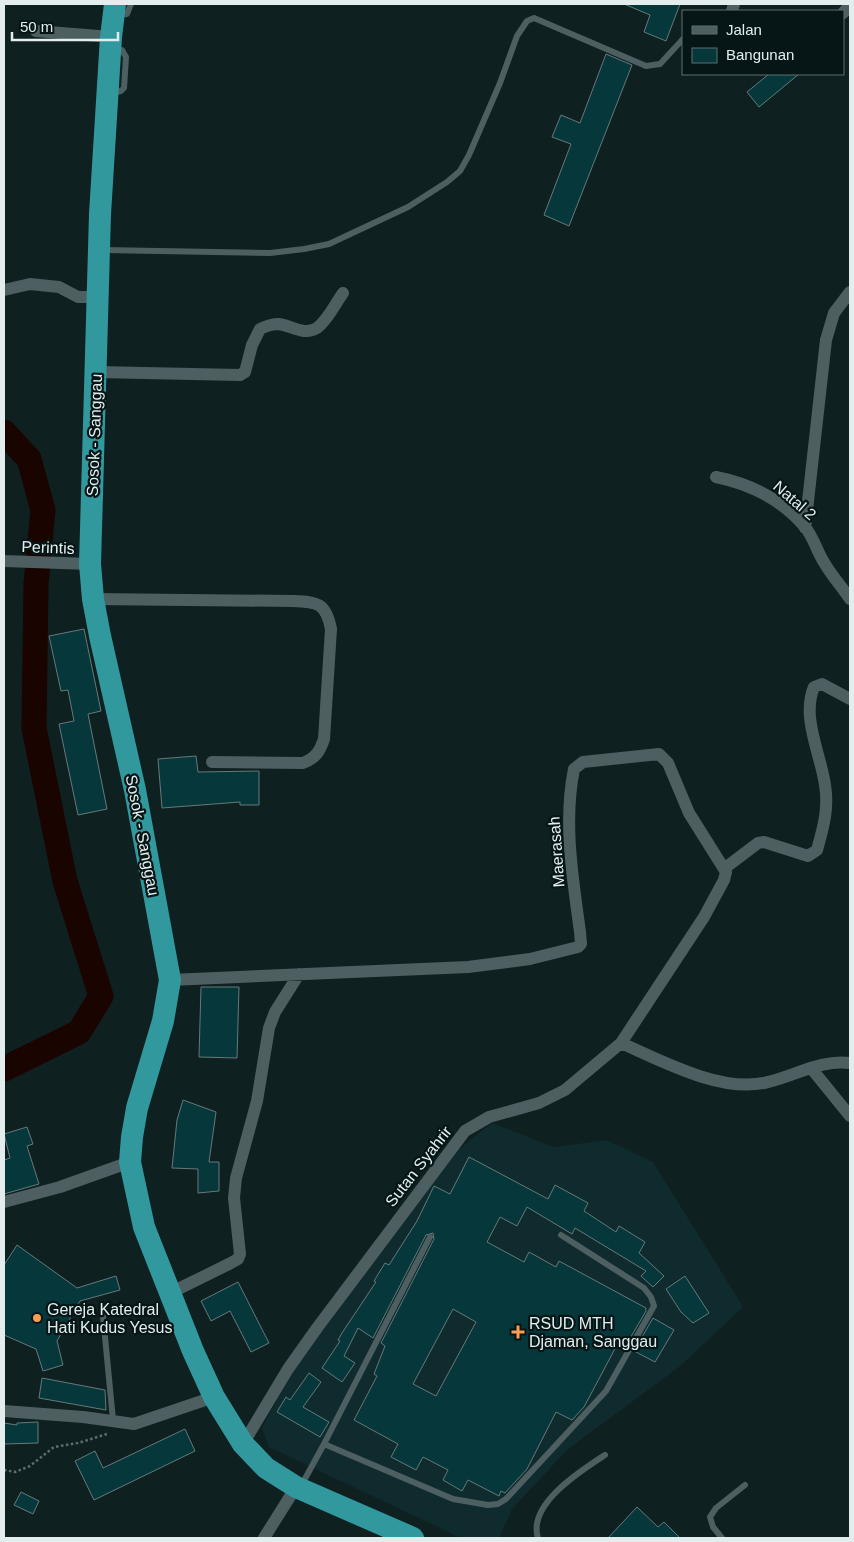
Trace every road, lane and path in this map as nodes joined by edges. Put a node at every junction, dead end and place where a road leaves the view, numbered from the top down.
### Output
1 (116, 22) edge
2 (36, 31) dead end
3 (682, 40) edge
4 (100, 250) junction
5 (4, 290) edge
6 (850, 292) edge
7 (342, 293) dead end
8 (99, 297) junction
9 (96, 372) junction
10 (716, 477) dead end
11 (805, 528) junction
12 (8, 562) edge
13 (90, 564) junction
14 (850, 598) edge
15 (93, 599) junction
16 (850, 699) edge
17 (212, 762) dead end
18 (725, 868) junction
19 (299, 974) junction
20 (170, 980) junction
21 (621, 1043) junction
22 (850, 1063) edge
23 (811, 1068) junction
24 (850, 1116) edge
25 (130, 1162) junction
26 (4, 1202) edge
27 (561, 1235) dead end
28 (430, 1237) dead end
29 (168, 1294) junction
30 (103, 1316) dead end
31 (214, 1397) junction
32 (4, 1411) edge
33 (113, 1420) junction
34 (109, 1433) dead end
35 (243, 1444) junction
36 (324, 1444) junction
37 (606, 1455) dead end
38 (4, 1470) edge
39 (746, 1485) dead end
40 (298, 1488) junction
41 (264, 1538) edge
42 (413, 1538) edge
43 (538, 1538) edge
44 (722, 1538) edge

1 - 2 street
1 - 4 highway, Sosok - Sanggau
3 - 4 lane
4 - 8 highway, Sosok - Sanggau
5 - 8 street
6 - 11 street
7 - 9 street
8 - 9 highway, Sosok - Sanggau
9 - 13 highway, Sosok - Sanggau
10 - 11 street, Natal 2
11 - 14 street, Natal 2
12 - 13 street, Perintis
13 - 15 highway, Sosok - Sanggau
15 - 17 street
15 - 20 highway, Sosok - Sanggau
16 - 18 street
18 - 19 street, Maerasah
18 - 21 street
19 - 20 street, Maerasah
19 - 29 street
20 - 25 highway, Sosok - Sanggau
21 - 23 street
21 - 35 street, Sutan Syahrir
22 - 23 street
23 - 24 street
25 - 26 street
25 - 29 highway, Sosok - Sanggau
27 - 36 lane
28 - 36 lane
29 - 31 highway, Sosok - Sanggau
30 - 33 lane
31 - 33 street
31 - 35 highway, Sosok - Sanggau
32 - 33 street
34 - 38 path
35 - 40 highway, Sosok - Sanggau
36 - 40 lane
37 - 43 lane
39 - 44 lane
40 - 41 street
40 - 42 highway, Sosok - Sanggau

